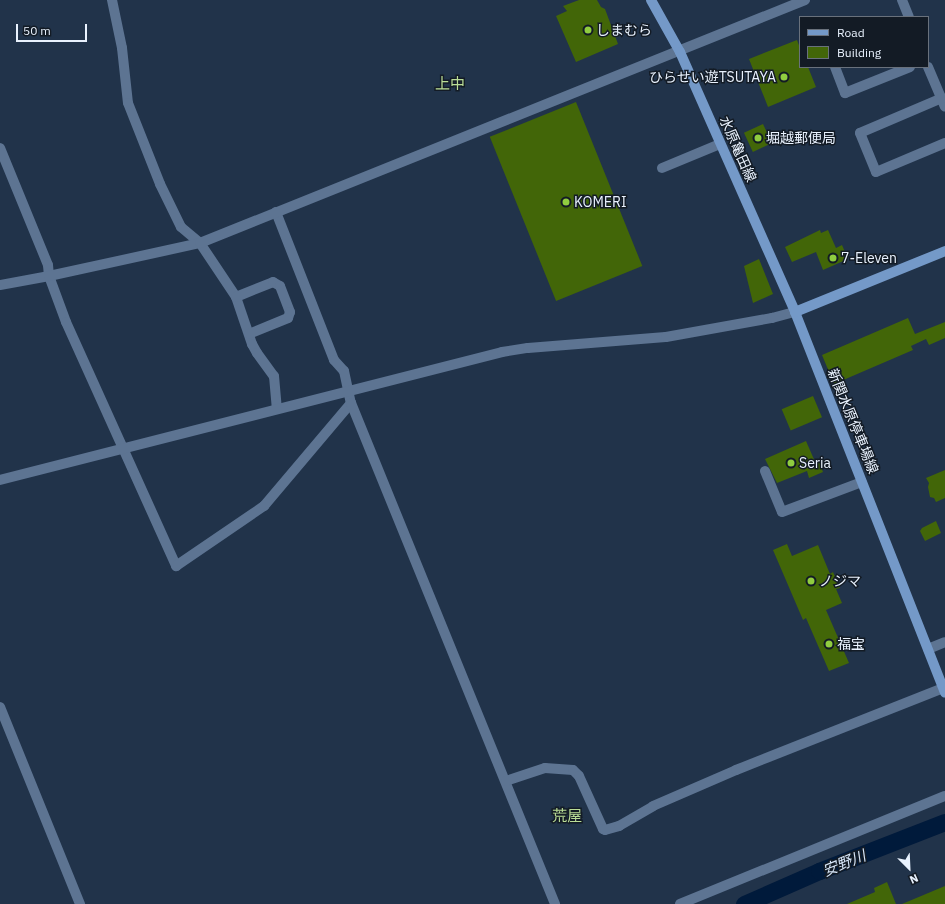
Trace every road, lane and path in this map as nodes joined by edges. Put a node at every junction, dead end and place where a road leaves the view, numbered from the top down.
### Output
1 (112, 0) edge
2 (651, 0) edge
3 (805, 0) edge
4 (902, 0) edge
5 (909, 16) edge
6 (680, 52) junction
7 (835, 68) edge
8 (908, 68) edge
9 (928, 68) edge
10 (943, 103) edge
11 (945, 143) edge
12 (720, 144) junction
13 (0, 148) edge
14 (662, 168) dead end
15 (276, 212) junction
16 (200, 243) junction
17 (945, 251) edge
18 (49, 276) junction
19 (0, 284) edge
20 (236, 297) junction
21 (795, 312) junction
22 (249, 334) junction
23 (349, 390) junction
24 (351, 403) junction
25 (277, 409) junction
26 (123, 448) junction
27 (765, 472) dead end
28 (0, 480) edge
29 (862, 482) junction
30 (945, 642) edge
31 (928, 649) junction
32 (944, 690) edge
33 (0, 707) edge
34 (506, 781) junction
35 (945, 796) edge
36 (80, 904) edge
37 (555, 904) edge
38 (680, 904) edge

1 - 16 street
2 - 6 main road, 水原亀田線
3 - 6 street
4 - 5 street
6 - 12 main road, 水原亀田線
6 - 15 street
7 - 8 street
9 - 10 street
10 - 11 street
12 - 14 street
12 - 21 main road, 水原亀田線
13 - 18 street
15 - 16 street
15 - 23 street
16 - 18 street
16 - 20 street
17 - 21 main road
18 - 19 street
18 - 26 street
20 - 22 street
20 - 22 street
21 - 23 street
21 - 29 main road, 新関水原停車場線
22 - 25 street
23 - 24 street
23 - 25 street
24 - 26 street
24 - 34 street
25 - 26 street
26 - 28 street
27 - 29 street
29 - 31 main road, 新関水原停車場線
30 - 31 street
31 - 32 main road, 新関水原停車場線
32 - 34 street
33 - 36 street
34 - 37 street
35 - 38 street

